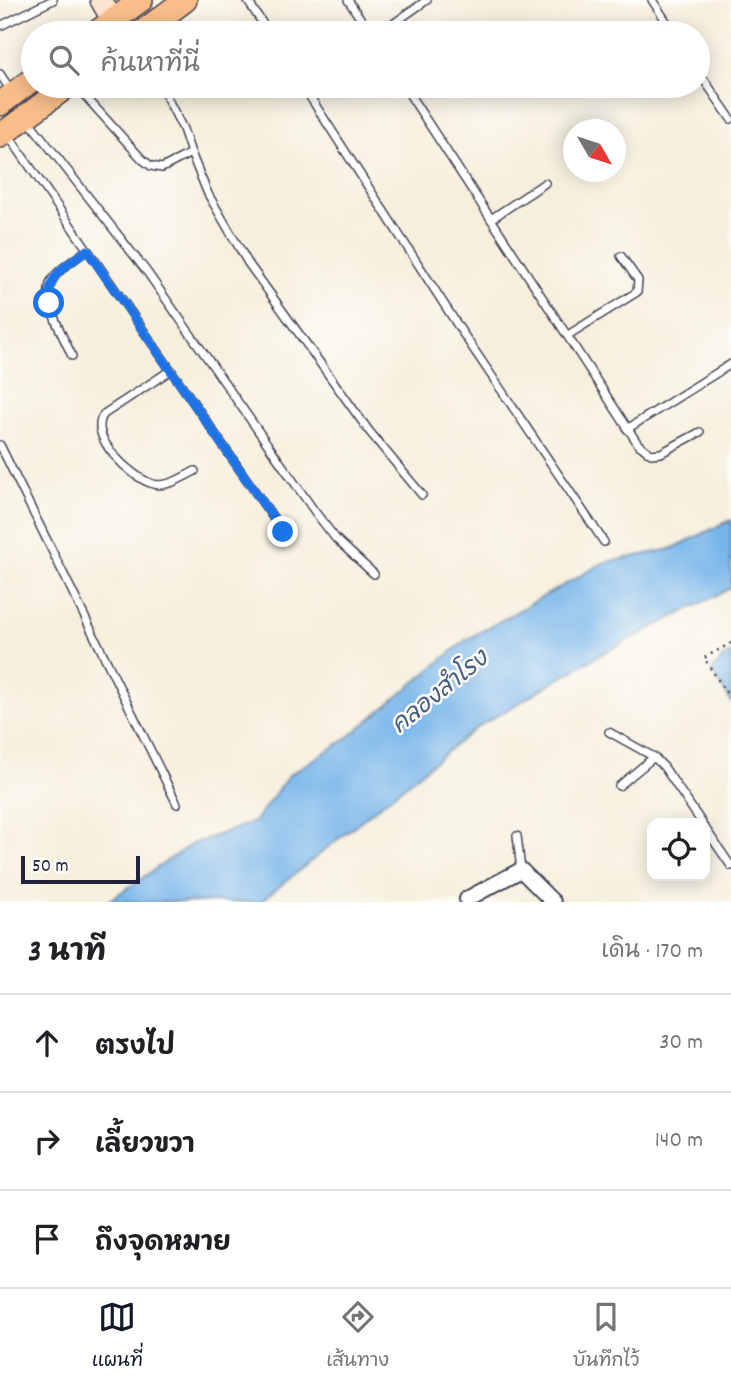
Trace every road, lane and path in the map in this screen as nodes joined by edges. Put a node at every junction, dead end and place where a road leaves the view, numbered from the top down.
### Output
1 (53, 0) edge
2 (102, 0) edge
3 (141, 0) edge
4 (185, 0) edge
5 (247, 0) edge
6 (348, 0) edge
7 (427, 0) edge
8 (652, 0) edge
9 (104, 21) edge
10 (112, 21) edge
11 (157, 21) edge
12 (261, 21) edge
13 (362, 21) edge
14 (397, 21) edge
15 (666, 21) edge
16 (0, 26) edge
17 (0, 74) edge
18 (21, 88) edge
19 (710, 88) edge
20 (51, 98) edge
21 (87, 98) edge
22 (167, 98) edge
23 (311, 98) edge
24 (412, 98) edge
25 (6, 99) edge
26 (26, 117) junction
27 (731, 119) edge
28 (3, 134) edge
29 (191, 153) junction
30 (545, 183) dead end
31 (491, 219) junction
32 (87, 250) junction
33 (621, 256) dead end
34 (568, 335) junction
35 (72, 356) dead end
36 (731, 364) edge
37 (171, 370) junction
38 (627, 429) junction
39 (700, 432) dead end
40 (0, 444) edge
41 (195, 471) dead end
42 (422, 495) dead end
43 (283, 532) dead end
44 (604, 542) dead end
45 (374, 574) dead end
46 (731, 643) edge
47 (731, 700) edge
48 (609, 732) dead end
49 (654, 757) junction
50 (619, 786) dead end
51 (177, 804) dead end
52 (699, 818) edge
53 (710, 835) edge
54 (517, 836) dead end
55 (731, 866) edge
56 (521, 870) junction
57 (467, 899) dead end
58 (552, 902) edge

1 - 16 lane
2 - 9 street
3 - 10 main road
4 - 11 main road
5 - 12 lane
6 - 13 lane
7 - 14 lane
8 - 15 lane
17 - 25 lane
18 - 25 main road
19 - 27 lane
20 - 26 main road
21 - 29 lane
22 - 29 lane
23 - 44 lane
24 - 31 lane
26 - 28 main road
26 - 45 lane
28 - 32 lane
29 - 42 lane
30 - 31 lane
31 - 34 lane
32 - 35 lane
32 - 37 lane
33 - 34 lane
34 - 38 lane
36 - 38 lane
37 - 41 lane
37 - 43 lane
38 - 39 lane
40 - 51 lane
46 - 47 path
48 - 49 lane
49 - 50 lane
49 - 52 lane
53 - 55 lane
54 - 56 lane
56 - 57 street
56 - 58 street

